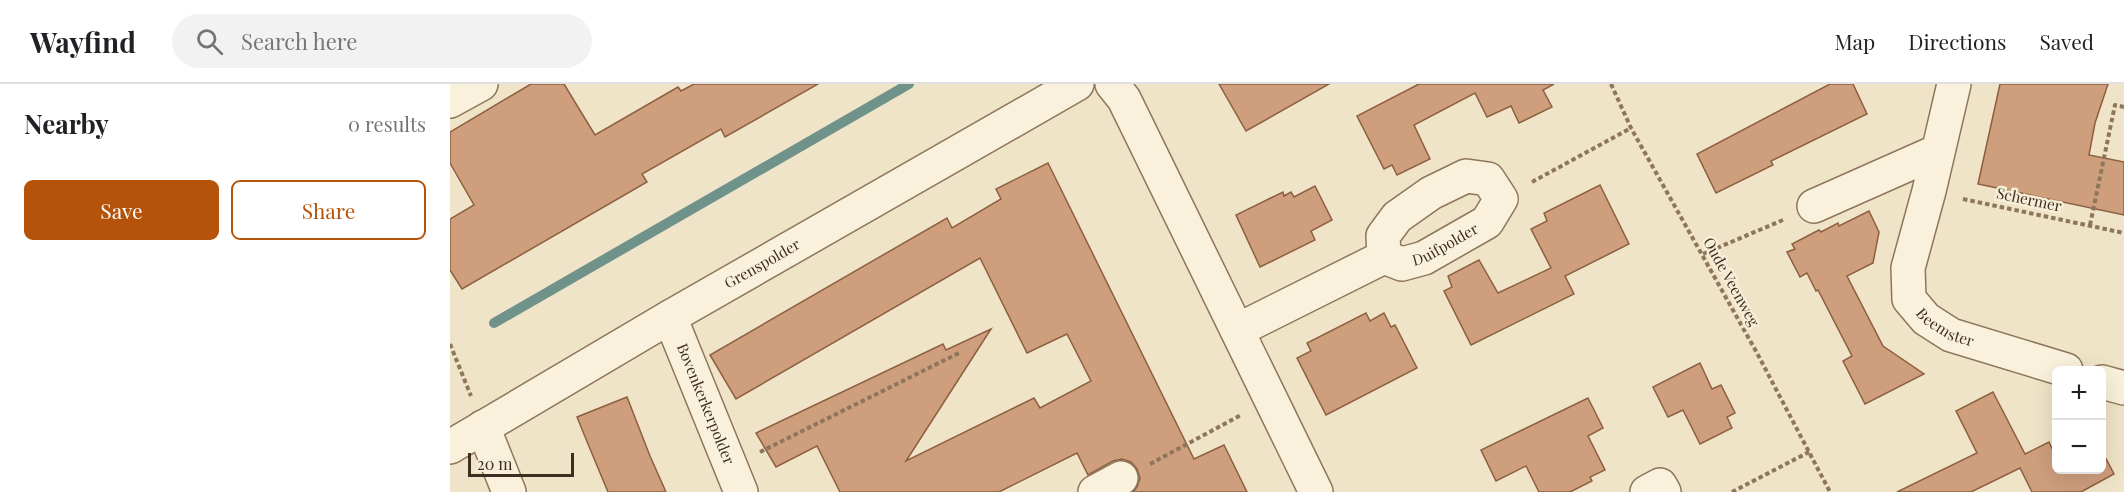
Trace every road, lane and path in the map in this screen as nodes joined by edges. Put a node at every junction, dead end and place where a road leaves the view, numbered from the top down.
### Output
1 (481, 84) edge
2 (1077, 84) edge
3 (1112, 84) edge
4 (1611, 84) edge
5 (1954, 84) edge
6 (450, 101) edge
7 (2124, 107) edge
8 (1631, 128) junction
9 (1938, 151) junction
10 (1929, 191) junction
11 (1501, 199) junction
12 (1814, 206) joint
13 (2090, 225) junction
14 (2124, 233) edge
15 (1702, 254) junction
16 (1384, 257) junction
17 (670, 318) junction
18 (1238, 330) junction
19 (450, 344) edge
20 (961, 352) dead end
21 (2053, 366) edge
22 (2106, 383) edge
23 (2124, 388) edge
24 (1271, 399) junction
25 (483, 427) junction
26 (450, 447) edge
27 (1809, 452) junction
28 (736, 479) edge
29 (1108, 485) edge
30 (510, 492) edge
31 (1316, 492) edge
32 (1647, 492) edge
33 (1664, 492) edge
34 (1732, 492) edge
35 (1830, 492) edge

1 - 6 street
2 - 17 street, Grenspolder
3 - 18 street
4 - 8 path, Oude Veenweg
5 - 9 street, Beemster
7 - 13 path
8 - 11 path
8 - 15 path, Oude Veenweg
9 - 10 street, Beemster
9 - 12 street
10 - 13 path, Schermer
10 - 21 street, Beemster
11 - 16 street, Duifpolder
11 - 16 street
12 - 15 path
13 - 14 path, Schermer
15 - 27 path, Oude Veenweg
16 - 18 street
17 - 25 street, Grenspolder
17 - 28 street, Bovenkerkerpolder
18 - 24 street
19 - 25 path
20 - 28 path
22 - 23 street
24 - 29 path
24 - 31 street
25 - 26 street, Grenspolder
25 - 30 street
27 - 34 path
27 - 35 path, Oude Veenweg
32 - 33 street

